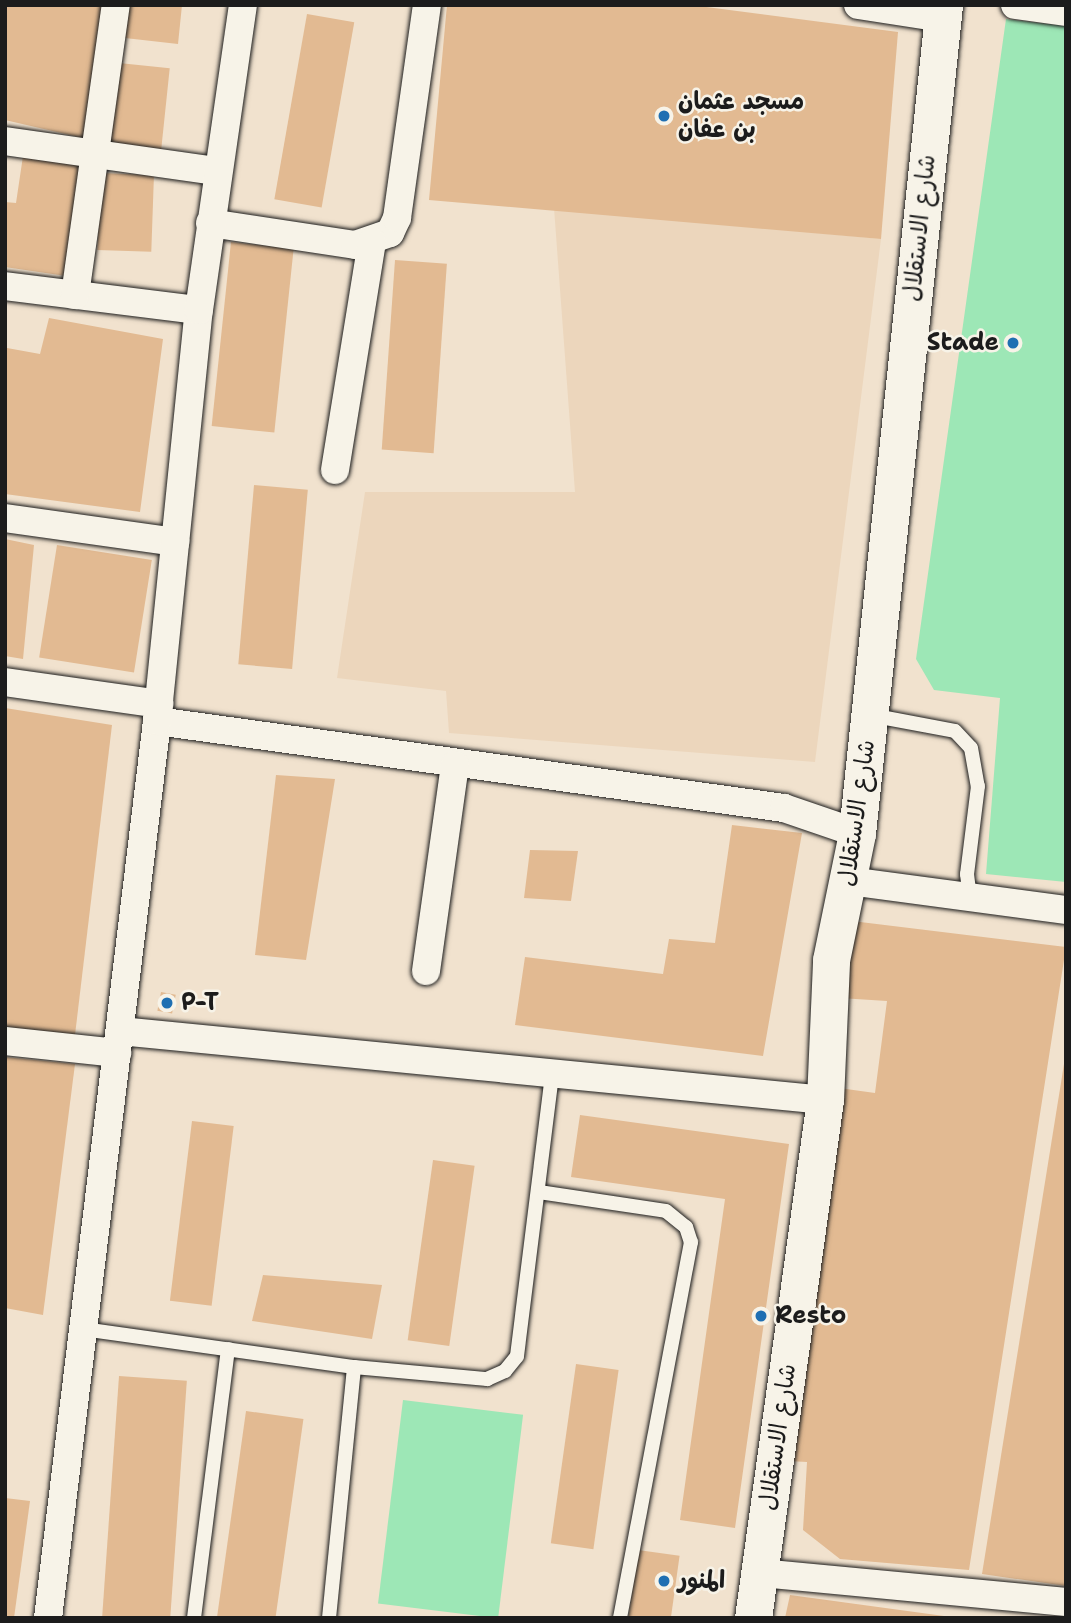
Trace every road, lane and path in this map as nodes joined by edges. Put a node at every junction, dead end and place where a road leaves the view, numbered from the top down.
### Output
1 (116, 5) edge
2 (243, 5) edge
3 (427, 5) edge
4 (858, 5) edge
5 (1015, 5) edge
6 (943, 11) edge
7 (1066, 12) edge
8 (5, 141) edge
9 (95, 153) junction
10 (217, 171) junction
11 (210, 223) junction
12 (372, 242) junction
13 (5, 286) edge
14 (75, 295) junction
15 (199, 310) junction
16 (335, 470) dead end
17 (5, 518) edge
18 (175, 542) junction
19 (5, 682) edge
20 (158, 713) junction
21 (870, 715) junction
22 (455, 765) junction
23 (857, 833) junction
24 (849, 881) junction
25 (970, 901) junction
26 (1066, 910) edge
27 (426, 971) dead end
28 (5, 1041) edge
29 (119, 1042) junction
30 (552, 1074) junction
31 (825, 1100) junction
32 (539, 1192) junction
33 (83, 1329) junction
34 (228, 1349) junction
35 (354, 1367) junction
36 (760, 1573) junction
37 (1066, 1602) edge
38 (48, 1618) edge
39 (194, 1618) edge
40 (328, 1618) edge
41 (620, 1618) edge
42 (753, 1618) edge

1 - 9 street
2 - 10 street
3 - 12 street
4 - 6 street
5 - 7 street
6 - 21 street, شارع الاستقلال
8 - 9 street
9 - 10 street
9 - 14 street
10 - 11 street
11 - 12 street
11 - 15 street
12 - 16 street
13 - 14 street
14 - 15 street
15 - 18 street
17 - 18 street
18 - 20 street
19 - 20 street
20 - 22 street
20 - 29 street
21 - 23 street, شارع الاستقلال
21 - 25 lane
22 - 23 street
22 - 27 street
23 - 24 street, شارع الاستقلال
24 - 25 street
24 - 31 street, شارع الاستقلال
25 - 26 street
28 - 29 street
29 - 30 street
29 - 33 street
30 - 31 street
30 - 32 lane
31 - 36 street, شارع الاستقلال
32 - 35 lane
32 - 41 lane
33 - 34 lane
33 - 38 street
34 - 35 lane
34 - 39 lane
35 - 40 lane
36 - 37 street
36 - 42 street, شارع الاستقلال

